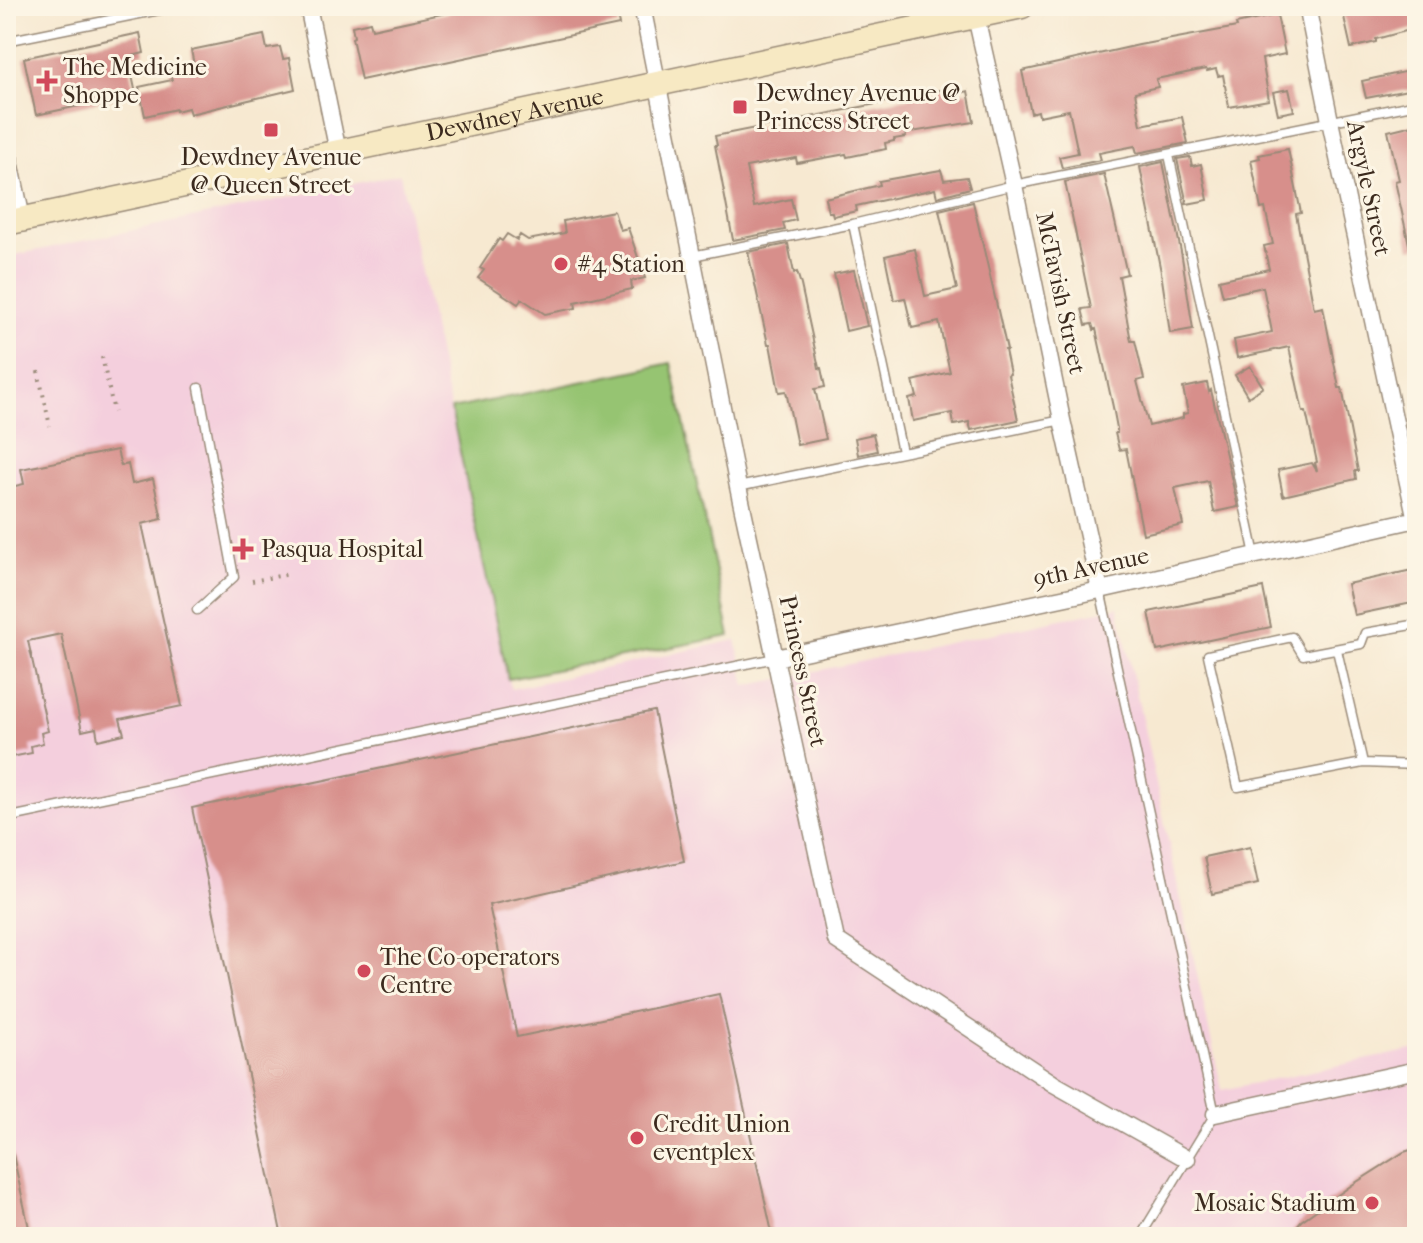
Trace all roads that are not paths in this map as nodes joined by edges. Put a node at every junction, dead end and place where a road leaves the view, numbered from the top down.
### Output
1 (179, 6) edge
2 (308, 6) edge
3 (642, 6) edge
4 (1022, 6) edge
5 (1307, 6) edge
6 (143, 10) edge
7 (974, 11) edge
8 (6, 41) edge
9 (656, 84) junction
10 (1417, 104) edge
11 (1330, 121) junction
12 (6, 142) edge
13 (338, 152) junction
14 (1169, 155) junction
15 (1014, 185) junction
16 (14, 221) edge
17 (853, 224) junction
18 (692, 256) junction
19 (199, 388) dead end
20 (1062, 420) junction
21 (902, 452) junction
22 (738, 487) junction
23 (1417, 520) edge
24 (1255, 555) junction
25 (1100, 590) junction
26 (197, 610) dead end
27 (1417, 624) edge
28 (1337, 650) junction
29 (775, 658) junction
30 (1363, 763) junction
31 (1417, 765) edge
32 (6, 818) edge
33 (1417, 1070) edge
34 (1215, 1114) junction
35 (1187, 1159) junction
36 (1140, 1237) edge

1 - 6 lane
2 - 13 street
3 - 9 street, Princess Street
4 - 7 main road, Dewdney Avenue
5 - 11 street, Argyle Street
6 - 8 lane
7 - 9 main road, Dewdney Avenue
7 - 15 street, McTavish Street
9 - 13 main road, Dewdney Avenue
9 - 18 street, Princess Street
10 - 11 lane
11 - 14 lane
11 - 23 street, Argyle Street
12 - 16 street
13 - 16 main road, Dewdney Avenue
14 - 15 lane
14 - 24 lane
15 - 17 lane
15 - 20 street, McTavish Street
17 - 18 lane
17 - 21 lane
18 - 22 street, Princess Street
19 - 26 lane
20 - 21 lane
20 - 25 street, McTavish Street
21 - 22 lane
22 - 29 street, Princess Street
23 - 24 street, 9th Avenue
24 - 25 street, 9th Avenue
25 - 29 street, 9th Avenue
25 - 34 lane
27 - 28 lane
28 - 30 lane
28 - 30 lane
29 - 32 lane
29 - 35 street, Princess Street
30 - 31 lane
33 - 34 street
34 - 35 lane
35 - 36 lane

